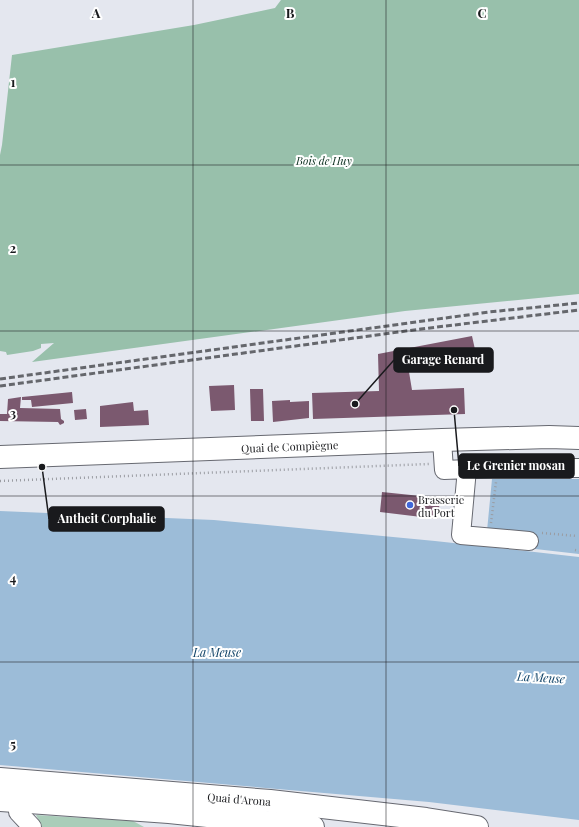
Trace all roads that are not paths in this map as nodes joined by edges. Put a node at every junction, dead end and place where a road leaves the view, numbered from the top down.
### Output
1 (579, 438) edge
2 (442, 440) junction
3 (0, 457) edge
4 (579, 468) edge
5 (467, 469) junction
6 (533, 537) road end
7 (10, 779) edge
8 (10, 801) edge
9 (270, 801) junction
10 (169, 810) edge
11 (269, 825) edge
12 (32, 827) edge
13 (313, 827) edge
14 (477, 827) edge

1 - 2 main road, Quai de Compiègne
2 - 3 main road, Quai de Compiègne
2 - 5 lane
4 - 5 lane
5 - 6 lane
7 - 8 lane
7 - 10 main road, Quai d'Arona
8 - 10 main road, Quai d'Arona
8 - 12 lane
9 - 10 main road, Quai d'Arona
9 - 11 lane
9 - 14 main road, Quai d'Arona
10 - 11 main road, Quai d'Arona
11 - 13 main road, Quai d'Arona

